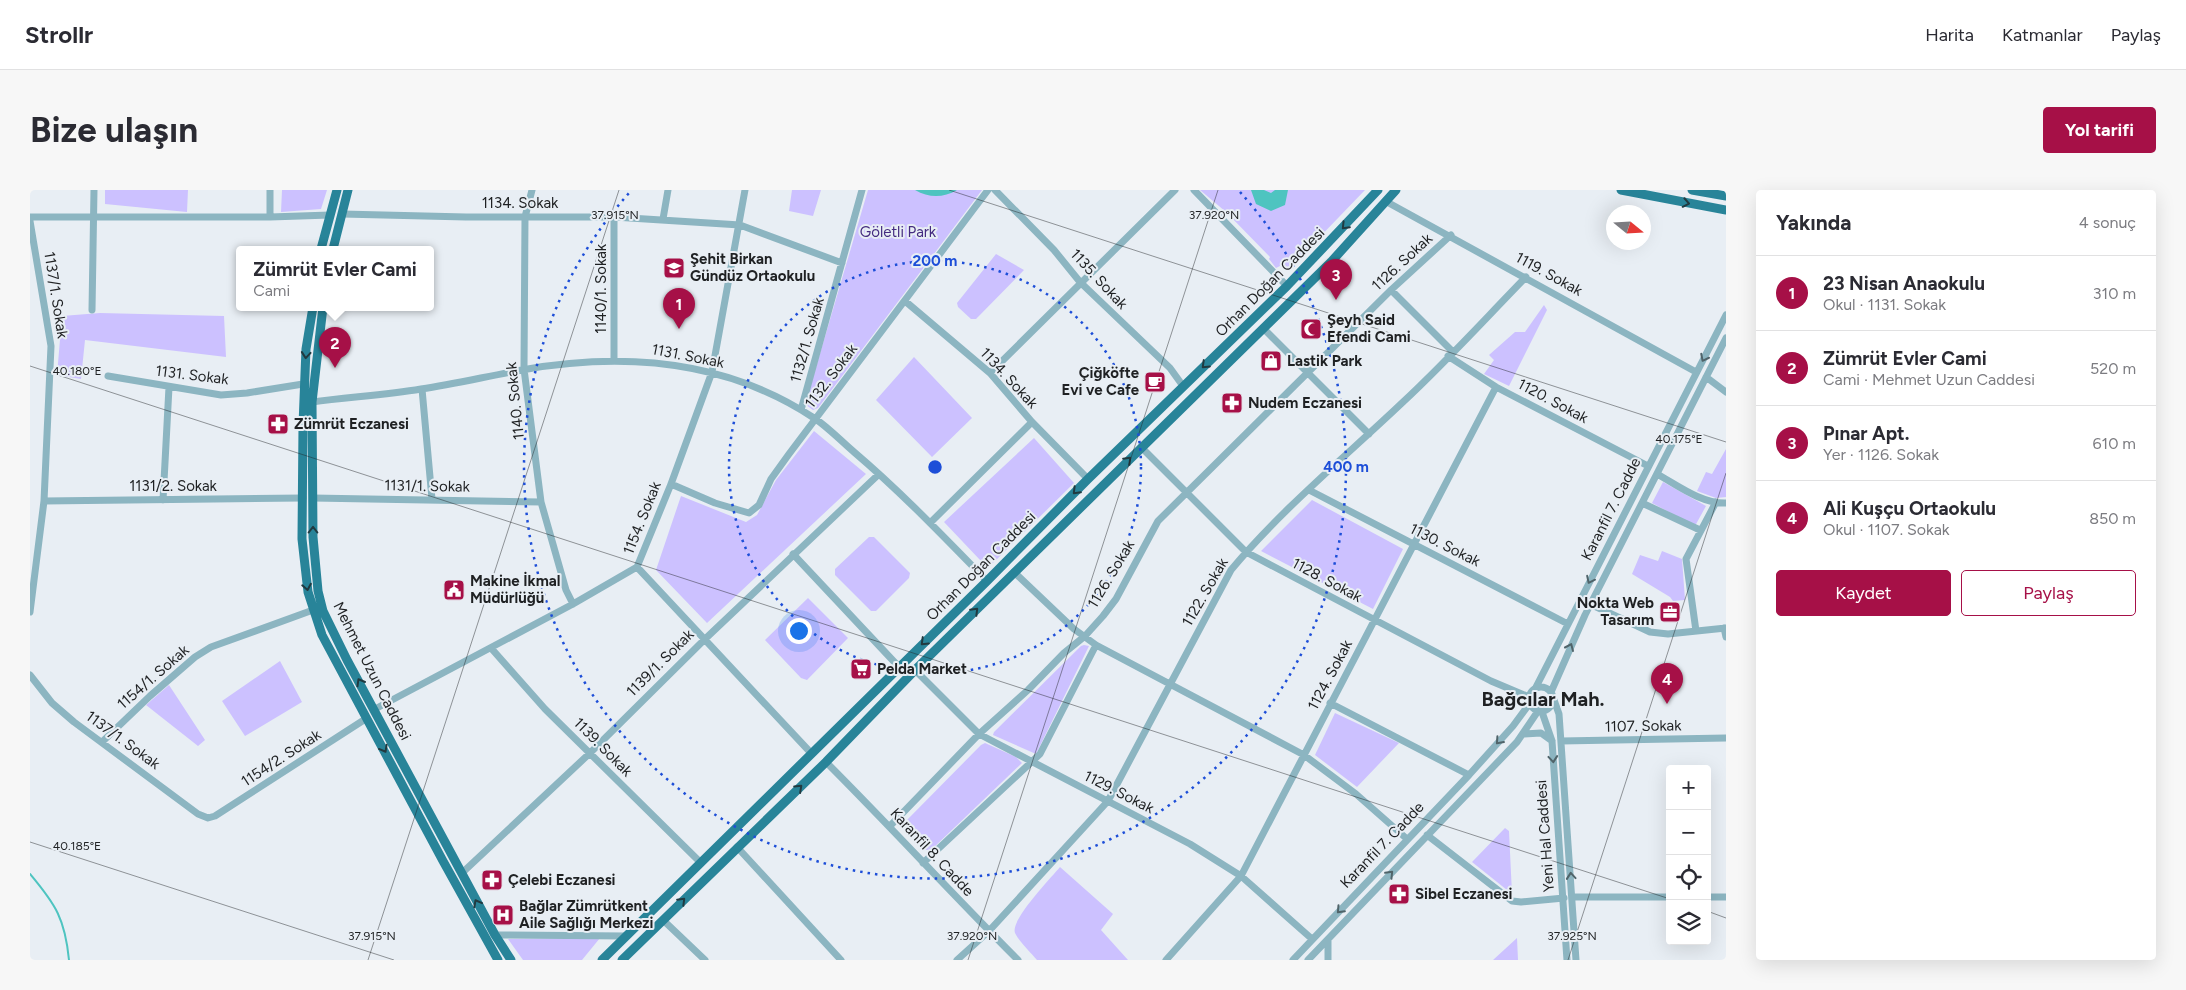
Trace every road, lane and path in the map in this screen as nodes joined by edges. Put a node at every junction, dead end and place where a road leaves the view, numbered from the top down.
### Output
1 (94, 190) edge
2 (270, 190) edge
3 (337, 190) edge
4 (348, 190) edge
5 (532, 190) edge
6 (668, 190) edge
7 (745, 190) edge
8 (862, 190) edge
9 (988, 190) edge
10 (996, 190) edge
11 (1175, 190) edge
12 (1194, 190) edge
13 (1378, 190) edge
14 (1396, 190) edge
15 (1621, 190) edge
16 (1692, 190) edge
17 (1726, 196) edge
18 (1386, 202) junction
19 (1726, 210) edge
20 (342, 214) junction
21 (94, 216) junction
22 (330, 216) junction
23 (270, 217) junction
24 (525, 217) junction
25 (614, 217) junction
26 (30, 219) edge
27 (663, 219) junction
28 (740, 226) junction
29 (1451, 235) junction
30 (322, 246) edge
31 (334, 246) edge
32 (842, 263) junction
33 (1526, 277) junction
34 (1080, 282) junction
35 (1287, 286) junction
36 (1391, 290) junction
37 (905, 301) junction
38 (92, 310) dead end
39 (312, 311) edge
40 (323, 311) edge
41 (1726, 314) edge
42 (1263, 328) junction
43 (1726, 338) edge
44 (1450, 354) junction
45 (614, 360) junction
46 (524, 369) junction
47 (712, 372) junction
48 (1696, 372) junction
49 (990, 374) junction
50 (1308, 374) junction
51 (108, 376) dead end
52 (1706, 377) junction
53 (304, 384) junction
54 (1183, 386) junction
55 (169, 387) junction
56 (1496, 387) junction
57 (422, 389) junction
58 (1726, 392) edge
59 (312, 402) junction
60 (801, 410) junction
61 (816, 419) junction
62 (1032, 422) junction
63 (1369, 434) junction
64 (1141, 447) junction
65 (1648, 466) junction
66 (879, 474) junction
67 (1657, 474) junction
68 (1088, 479) junction
69 (671, 484) junction
70 (1309, 490) junction
71 (1186, 494) junction
72 (303, 498) junction
73 (313, 498) junction
74 (432, 499) junction
75 (163, 500) junction
76 (44, 501) junction
77 (541, 502) junction
78 (1716, 502) junction
79 (1726, 502) edge
80 (1642, 503) junction
81 (930, 523) junction
82 (1700, 530) junction
83 (1413, 544) junction
84 (1246, 552) junction
85 (794, 554) junction
86 (637, 567) junction
87 (1014, 572) junction
88 (987, 581) junction
89 (573, 604) junction
90 (1590, 604) junction
91 (313, 610) junction
92 (30, 612) edge
93 (1374, 620) junction
94 (1568, 624) junction
95 (1725, 628) edge
96 (1696, 631) junction
97 (1085, 636) junction
98 (1726, 636) edge
99 (704, 640) junction
100 (1096, 645) junction
101 (491, 648) junction
102 (899, 667) junction
103 (916, 670) junction
104 (30, 676) edge
105 (1170, 685) junction
106 (1535, 689) junction
107 (1551, 692) junction
108 (1530, 700) junction
109 (1554, 700) junction
110 (1330, 703) junction
111 (375, 709) junction
112 (1540, 711) junction
113 (367, 718) junction
114 (979, 734) junction
115 (1524, 734) junction
116 (1726, 738) edge
117 (1552, 741) junction
118 (1561, 741) junction
119 (102, 742) junction
120 (590, 753) junction
121 (811, 753) junction
122 (1304, 755) junction
123 (826, 762) junction
124 (1031, 762) junction
125 (1469, 775) junction
126 (1108, 801) junction
127 (208, 818) joint
128 (890, 826) junction
129 (1427, 835) junction
130 (1407, 839) junction
131 (737, 847) junction
132 (700, 862) junction
133 (923, 863) junction
134 (462, 873) junction
135 (1241, 876) junction
136 (1573, 897) junction
137 (1711, 897) edge
138 (1726, 897) edge
139 (1564, 898) junction
140 (1666, 898) edge
141 (663, 920) junction
142 (989, 931) junction
143 (495, 935) junction
144 (626, 936) junction
145 (1312, 939) junction
146 (1328, 940) junction
147 (498, 960) edge
148 (511, 960) edge
149 (602, 960) edge
150 (622, 960) edge
151 (705, 960) edge
152 (841, 960) edge
153 (958, 960) edge
154 (1018, 960) edge
155 (1166, 960) edge
156 (1293, 960) edge
157 (1308, 960) edge
158 (1328, 960) edge
159 (1567, 960) edge
160 (1576, 960) edge

1 - 21 street
2 - 23 street
3 - 22 main road
4 - 20 main road
5 - 24 street, 1140. Sokak
6 - 27 street
7 - 28 street, 1154. Sokak
8 - 32 street, 1132/1. Sokak
9 - 37 street, 1132. Sokak
10 - 34 street, 1135. Sokak
11 - 34 street
12 - 35 street
13 -> 35 main road, Orhan Doğan Caddesi
14 - 18 main road
15 -> 19 main road
16 - 17 main road
18 - 29 street, 1119. Sokak
18 - 42 main road
20 - 24 street, 1134. Sokak
20 - 31 main road
21 - 23 street
21 - 26 street
21 - 38 street
22 - 23 street
22 - 30 main road
24 - 25 street, 1134. Sokak
24 - 46 street, 1140. Sokak
25 - 27 street, 1134. Sokak
25 - 45 street, 1140/1. Sokak
26 - 76 street, 1137/1. Sokak
27 - 28 street, 1134. Sokak
28 - 32 street, 1134. Sokak
28 - 47 street, 1154. Sokak
29 - 33 street, 1119. Sokak
29 - 36 street, 1126. Sokak
32 - 60 street, 1132/1. Sokak
33 - 44 street, 1122. Sokak
33 - 48 street, 1119. Sokak
34 - 49 street
34 - 54 street, 1135. Sokak
35 -> 54 main road, Orhan Doğan Caddesi
36 - 44 street, 1120. Sokak
36 - 50 street, 1126. Sokak
37 - 49 street, 1134. Sokak
37 - 61 street, 1132. Sokak
39 -> 53 main road
40 - 59 main road, Mehmet Uzun Caddesi
41 -> 48 street, Karanfil 7. Cadde
42 - 50 street
42 - 64 main road
43 - 52 street, Karanfil 7. Cadde
44 - 56 street, 1120. Sokak
44 - 63 street, 1122. Sokak
45 - 46 street, 1131. Sokak
45 - 47 street, 1131. Sokak
46 - 57 street, 1131. Sokak
46 - 77 street, 1140. Sokak
47 - 60 street, 1131. Sokak
47 - 69 street, 1154. Sokak
48 - 65 street, Karanfil 7. Cadde
49 - 62 street, 1134. Sokak
50 - 63 street
50 - 71 street, 1126. Sokak
51 - 55 street, 1131. Sokak
52 - 58 street
52 - 67 street, Karanfil 7. Cadde
53 - 55 street, 1131. Sokak
53 - 72 main road
54 - 68 main road, Orhan Doğan Caddesi
55 - 75 street
56 - 65 street, 1120. Sokak
56 - 83 street, 1124. Sokak
57 - 59 street, 1131. Sokak
57 - 74 street
59 - 73 main road, Mehmet Uzun Caddesi
60 - 61 street, 1131. Sokak
61 - 66 street, 1131. Sokak
61 - 69 street, 1132. Sokak
62 - 68 street, 1134. Sokak
62 - 81 street
63 - 70 street, 1122. Sokak
64 - 71 street, 1128. Sokak
87 -> 64 main road
65 -> 94 street, Karanfil 7. Cadde
66 - 81 street, 1131. Sokak
66 - 85 street, 1139/1. Sokak
67 - 78 street
67 - 80 street, Karanfil 7. Cadde
68 -> 88 main road, Orhan Doğan Caddesi
69 - 86 street, 1154. Sokak
70 - 83 street, 1130. Sokak
70 - 84 street, 1122. Sokak
71 - 84 street, 1128. Sokak
71 - 97 street, 1126. Sokak
72 - 75 street, 1131/2. Sokak
72 -> 91 main road
73 - 74 street, 1131/1. Sokak
111 -> 73 main road, Mehmet Uzun Caddesi
74 - 77 street, 1131/1. Sokak
75 - 76 street, 1131/2. Sokak
76 - 92 street, 1137/1. Sokak
77 - 89 street, 1140. Sokak
78 - 79 street
78 - 82 street
80 - 82 street
80 - 90 street, Karanfil 7. Cadde
81 - 88 street, 1131. Sokak
82 - 96 street
83 - 93 street, 1124. Sokak
83 - 94 street, 1130. Sokak
84 - 93 street, 1128. Sokak
84 - 105 street, 1122. Sokak
85 - 99 street, 1139/1. Sokak
85 - 102 street
86 - 89 street, 1154. Sokak
86 - 99 street
87 - 97 street
103 -> 87 main road
88 -> 102 main road, Orhan Doğan Caddesi
89 - 101 street, 1154. Sokak
90 - 96 street
107 -> 90 street, Karanfil 7. Cadde
91 - 113 main road
91 - 119 street, 1154/1. Sokak
93 - 108 street, 1128. Sokak
93 - 110 street, 1124. Sokak
94 - 106 street, Karanfil 7. Cadde
95 - 96 street
95 - 98 street
97 - 100 street
97 - 114 street, 1126. Sokak
99 - 120 street, 1139/1. Sokak
99 - 121 street
100 - 105 street
100 - 124 street
101 - 111 street, 1154. Sokak
101 - 120 street, 1139. Sokak
102 - 121 main road, Orhan Doğan Caddesi
103 - 114 street, 1129. Sokak
103 - 123 main road
104 - 119 street, 1137/1. Sokak
105 - 122 street
105 - 126 street, 1122. Sokak
106 - 107 street
106 - 108 street
107 - 109 street
108 - 112 street
108 -> 125 street, Karanfil 7. Cadde
109 - 112 street
109 - 118 street
110 - 122 street, 1124. Sokak
110 - 125 street
111 - 134 main road, Mehmet Uzun Caddesi
112 - 115 street, Karanfil 7. Cadde
112 - 117 street, Yeni Hal Caddesi
113 - 127 street, 1154/2. Sokak
113 -> 147 main road
114 - 124 street, 1129. Sokak
114 - 128 street, 1126. Sokak
115 - 117 street
115 - 129 street, Karanfil 7. Cadde
116 - 118 street, 1107. Sokak
117 -> 139 street, Yeni Hal Caddesi
136 -> 118 street
119 - 127 street, 1137/1. Sokak
120 - 132 street, 1139. Sokak
120 - 134 street, 1139/1. Sokak
121 - 132 main road, Orhan Doğan Caddesi
122 - 130 street
122 - 135 street, 1124. Sokak
123 - 128 street, Karanfil 8. Cadde
131 -> 123 main road
124 - 126 street, 1129. Sokak
124 - 133 street
125 - 130 street, Karanfil 7. Cadde
126 - 135 street, 1129. Sokak
126 - 142 street, 1122. Sokak
128 - 133 street, Karanfil 8. Cadde
129 - 139 street
146 -> 129 street, Karanfil 7. Cadde
130 -> 145 street, Karanfil 7. Cadde
141 -> 131 main road
131 - 152 street
132 - 144 main road, Orhan Doğan Caddesi
133 - 142 street, Karanfil 8. Cadde
143 -> 134 main road, Mehmet Uzun Caddesi
135 - 145 street, 1129. Sokak
135 - 155 street, 1124. Sokak
136 - 140 street
136 - 160 street
137 - 138 street
139 - 159 street, Yeni Hal Caddesi
141 - 150 main road
141 - 151 street
142 - 153 street, 1122. Sokak
142 - 154 street, Karanfil 8. Cadde
143 - 144 street
143 - 148 main road, Mehmet Uzun Caddesi
144 - 149 main road, Orhan Doğan Caddesi
145 - 156 street, Karanfil 7. Cadde
146 - 157 street, Karanfil 7. Cadde
146 - 158 street

